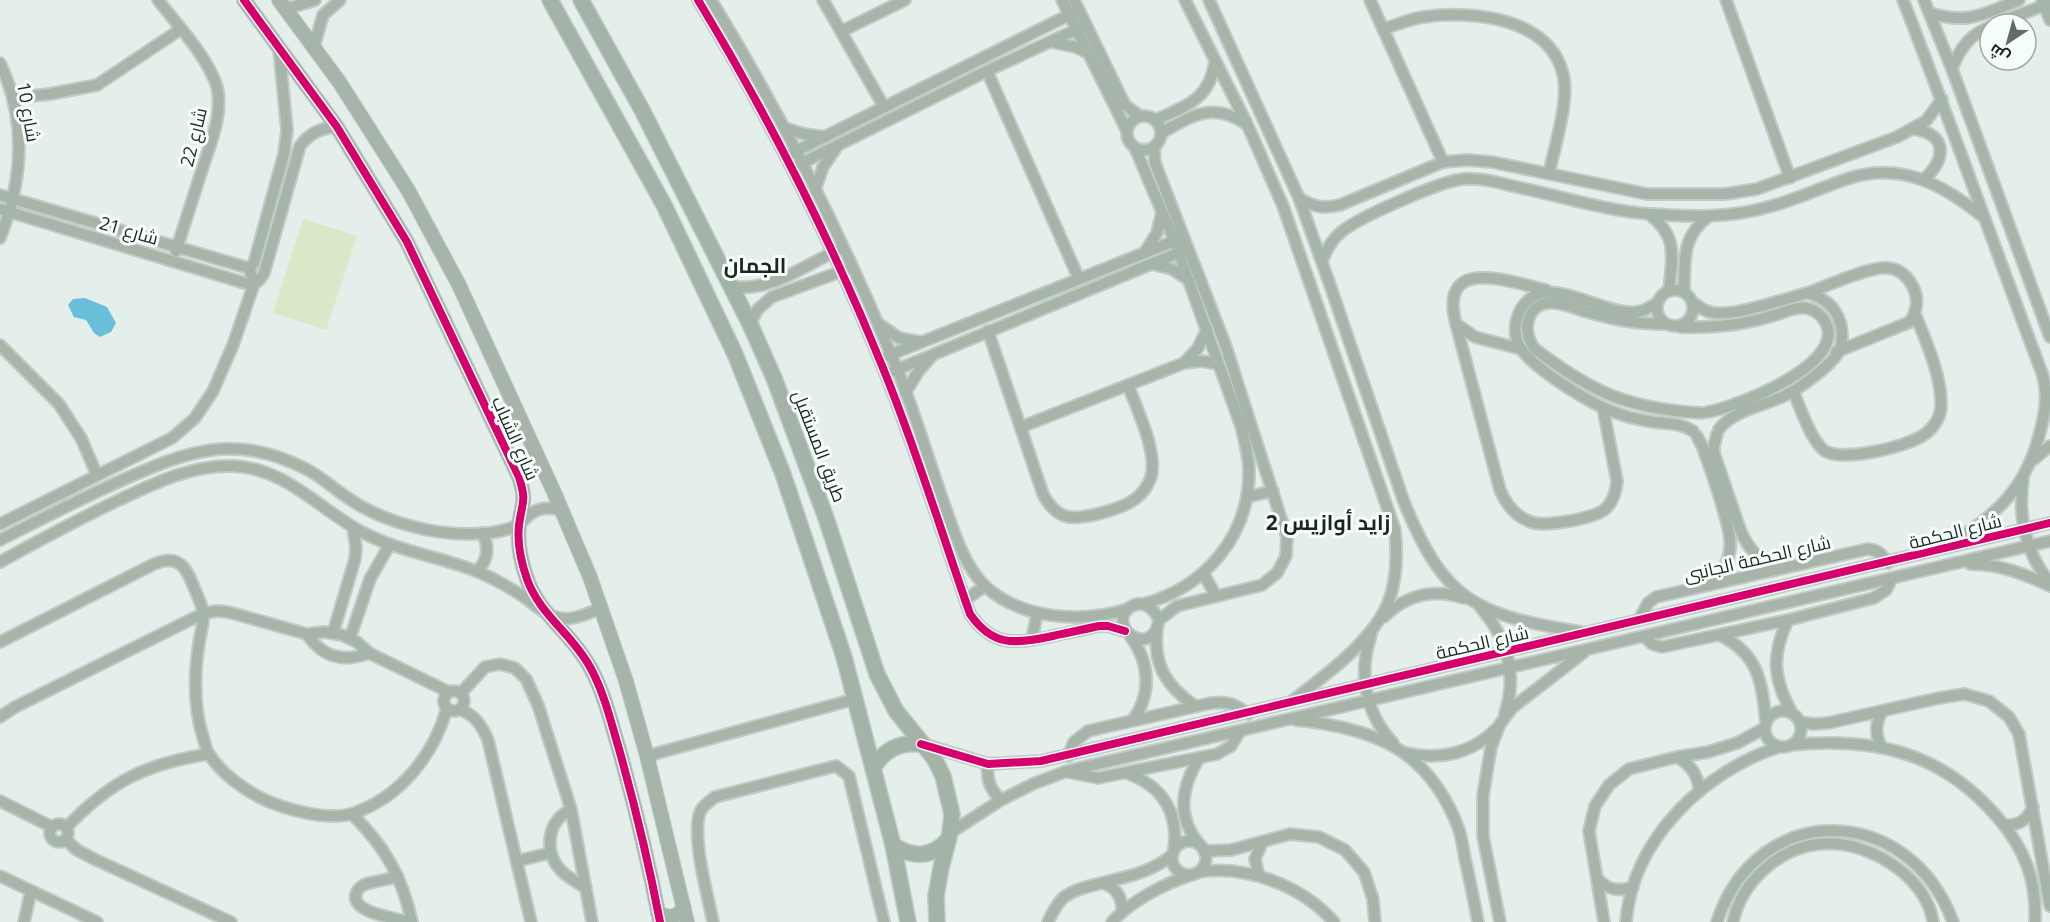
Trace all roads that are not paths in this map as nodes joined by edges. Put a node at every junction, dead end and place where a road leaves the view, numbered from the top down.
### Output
1 (158, 0) edge
2 (244, 0) edge
3 (315, 0) edge
4 (340, 0) edge
5 (550, 0) edge
6 (581, 0) edge
7 (698, 0) edge
8 (711, 0) edge
9 (823, 0) edge
10 (905, 0) edge
11 (1062, 0) edge
12 (1185, 0) edge
13 (1209, 0) edge
14 (1221, 0) edge
15 (1370, 0) edge
16 (1726, 0) edge
17 (1903, 0) edge
18 (1924, 0) edge
19 (2019, 0) edge
20 (2045, 3) edge
21 (282, 5) edge
22 (1074, 8) edge
23 (2024, 12) edge
24 (1215, 13) junction
25 (1930, 13) junction
26 (2050, 20) edge
27 (1081, 27) junction
28 (181, 29) junction
29 (1383, 29) junction
30 (842, 31) junction
31 (1978, 32) edge
32 (1048, 42) junction
33 (314, 47) junction
34 (279, 48) junction
35 (1088, 53) junction
36 (1215, 61) junction
37 (0, 63) edge
38 (1952, 69) junction
39 (620, 70) junction
40 (987, 71) junction
41 (593, 77) junction
42 (934, 82) junction
43 (940, 94) junction
44 (13, 98) junction
45 (1942, 99) junction
46 (884, 107) junction
47 (642, 110) junction
48 (1140, 116) junction
49 (1155, 120) junction
50 (620, 123) junction
51 (1247, 124) junction
52 (337, 127) junction
53 (785, 128) junction
54 (1913, 129) junction
55 (1127, 131) junction
56 (1161, 133) junction
57 (825, 137) junction
58 (837, 146) junction
59 (1154, 147) junction
60 (1135, 148) junction
61 (797, 151) junction
62 (786, 156) junction
63 (1443, 162) junction
64 (797, 166) junction
65 (1549, 174) junction
66 (1570, 178) junction
67 (1790, 178) junction
68 (1923, 180) junction
69 (815, 190) junction
70 (0, 195) edge
71 (1299, 198) junction
72 (1566, 198) junction
73 (14, 199) junction
74 (5, 211) edge
75 (1162, 212) junction
76 (1649, 214) junction
77 (1709, 216) junction
78 (1983, 217) junction
79 (430, 231) junction
80 (0, 238) edge
81 (1179, 238) junction
82 (407, 242) junction
83 (178, 246) junction
84 (843, 248) junction
85 (1184, 250) junction
86 (1145, 252) junction
87 (832, 253) junction
88 (173, 261) junction
89 (446, 261) junction
90 (1322, 261) junction
91 (1152, 264) junction
92 (246, 267) junction
93 (852, 267) junction
94 (422, 272) junction
95 (840, 272) junction
96 (1079, 279) junction
97 (1189, 280) junction
98 (1329, 282) junction
99 (251, 284) junction
100 (730, 286) junction
101 (1311, 288) junction
102 (1669, 291) junction
103 (1684, 292) junction
104 (1807, 293) junction
105 (1554, 298) junction
106 (1027, 300) junction
107 (1658, 302) junction
108 (1694, 303) junction
109 (1803, 307) junction
110 (1032, 313) junction
111 (1916, 314) junction
112 (877, 323) junction
113 (750, 324) junction
114 (1456, 324) junction
115 (1665, 324) junction
116 (1680, 327) junction
117 (1207, 329) junction
118 (988, 331) junction
119 (2050, 337) edge
120 (925, 342) junction
121 (1225, 344) junction
122 (0, 345) edge
123 (1826, 345) junction
124 (1213, 347) junction
125 (1528, 351) junction
126 (1838, 353) junction
127 (891, 354) junction
128 (934, 354) junction
129 (879, 359) junction
130 (1184, 363) junction
131 (1219, 364) junction
132 (897, 369) junction
133 (885, 374) junction
134 (1128, 385) junction
135 (1793, 391) junction
136 (905, 393) junction
137 (1603, 408) junction
138 (1705, 412) junction
139 (2047, 413) edge
140 (1021, 427) junction
141 (1718, 432) junction
142 (1695, 433) junction
143 (2050, 446) edge
144 (2032, 460) junction
145 (97, 476) junction
146 (812, 479) junction
147 (2023, 479) junction
148 (1273, 491) junction
149 (1247, 497) junction
150 (1404, 502) junction
151 (793, 506) junction
152 (1388, 507) junction
153 (562, 510) junction
154 (2050, 523) edge
155 (0, 524) edge
156 (519, 525) junction
157 (353, 528) junction
158 (2024, 530) junction
159 (482, 533) junction
160 (0, 540) edge
161 (2050, 541) edge
162 (390, 544) junction
163 (2029, 546) junction
164 (1940, 550) junction
165 (0, 562) edge
166 (1888, 563) junction
167 (1952, 564) junction
168 (1775, 570) junction
169 (477, 571) junction
170 (1203, 573) junction
171 (1892, 578) junction
172 (2050, 584) edge
173 (349, 585) junction
174 (1710, 585) junction
175 (985, 586) junction
176 (366, 591) junction
177 (1216, 596) junction
178 (965, 600) junction
179 (1469, 600) junction
180 (1143, 604) junction
181 (1479, 606) junction
182 (602, 608) junction
183 (1128, 609) junction
184 (1037, 613) junction
185 (204, 614) junction
186 (549, 615) junction
187 (1639, 620) junction
188 (1788, 620) junction
189 (1379, 621) junction
190 (1158, 624) junction
191 (1372, 632) junction
192 (333, 633) junction
193 (1587, 633) junction
194 (307, 634) junction
195 (1128, 634) junction
196 (1719, 634) junction
197 (1646, 637) junction
198 (350, 638) junction
199 (1032, 640) junction
200 (0, 642) edge
201 (1589, 649) junction
202 (1507, 652) junction
203 (369, 653) junction
204 (1510, 668) junction
205 (1365, 686) junction
206 (448, 692) junction
207 (461, 693) junction
208 (855, 699) junction
209 (1368, 700) junction
210 (1285, 705) junction
211 (1195, 706) junction
212 (447, 708) junction
213 (461, 710) junction
214 (1882, 711) junction
215 (1248, 714) junction
216 (0, 717) edge
217 (1796, 717) junction
218 (1287, 719) junction
219 (1132, 721) junction
220 (1502, 722) junction
221 (1766, 726) junction
222 (1240, 730) junction
223 (921, 744) junction
224 (1791, 745) junction
225 (1779, 747) junction
226 (1882, 748) junction
227 (1400, 750) junction
228 (208, 754) junction
229 (647, 756) junction
230 (1068, 756) junction
231 (1677, 757) junction
232 (1199, 758) junction
233 (988, 764) junction
234 (873, 768) junction
235 (1067, 771) junction
236 (1125, 773) junction
237 (1700, 791) junction
238 (1001, 800) junction
239 (0, 801) edge
240 (2033, 807) junction
241 (571, 808) junction
242 (352, 814) junction
243 (2004, 825) junction
244 (51, 826) junction
245 (66, 828) junction
246 (949, 836) junction
247 (65, 839) junction
248 (1262, 843) junction
249 (893, 845) junction
250 (1202, 848) junction
251 (1173, 852) junction
252 (550, 853) junction
253 (517, 861) junction
254 (1195, 874) junction
255 (0, 876) edge
256 (1259, 876) junction
257 (399, 877) junction
258 (1597, 878) junction
259 (1101, 883) junction
260 (1633, 887) junction
261 (586, 888) junction
262 (31, 891) junction
263 (2050, 906) edge
264 (1122, 911) junction
265 (685, 915) edge
266 (659, 917) edge
267 (1373, 920) edge
268 (24, 922) edge
269 (97, 922) edge
270 (231, 922) edge
271 (411, 922) edge
272 (531, 922) edge
273 (592, 922) edge
274 (712, 922) edge
275 (885, 922) edge
276 (908, 922) edge
277 (937, 922) edge
278 (1048, 922) edge
279 (1112, 922) edge
280 (1334, 922) edge
281 (1478, 922) edge
282 (1500, 922) edge
283 (1604, 922) edge
284 (1626, 922) edge
285 (1717, 922) edge
286 (1734, 922) edge
287 (1933, 922) edge
288 (1953, 922) edge
289 (2035, 922) edge

1 - 28 street, شارع 22
2 - 34 street, شارع الشباب
3 - 21 street
4 - 33 street
5 - 41 main road
6 - 39 main road, طريق المستقبل
7 - 62 street
8 - 53 street
9 - 30 street
10 - 30 street
11 - 22 street
12 - 36 street
13 - 24 street
14 - 24 street
15 - 29 street
16 - 67 street
17 - 45 street
18 - 25 street
19 - 25 street
20 - 23 street
20 - 26 street
21 - 33 street, شارع الشباب
22 - 27 street
22 - 42 street
24 - 71 street
25 - 38 street
27 - 32 street
27 - 35 street
27 - 48 street
28 - 44 street
28 - 83 street, شارع 22
29 - 63 street
29 - 65 street
30 - 46 street
31 - 38 street
32 - 35 street
32 - 40 street
33 - 79 street, شارع الشباب
34 - 52 street, شارع الشباب
34 - 92 street
35 - 55 street
36 - 49 street
36 - 51 street
37 - 44 street, شارع 10
38 - 119 street
39 - 41 main road
39 - 47 main road, طريق المستقبل
40 - 43 street
40 - 96 street
41 - 50 main road
42 - 43 street
42 - 46 street
43 - 58 street
44 - 73 street, شارع 10
45 - 54 street
45 - 78 street
46 - 57 street
47 - 50 main road
47 - 100 main road, طريق المستقبل
48 - 49 street
48 - 55 street
49 - 56 street
50 - 151 main road
51 - 56 street
51 - 101 street
52 - 82 street, شارع الشباب
52 - 99 street
53 - 57 street
53 - 61 street
54 - 67 street
54 - 68 street
55 - 60 street
56 - 59 street
57 - 61 street
58 - 64 street
58 - 69 street
59 - 60 street
59 - 81 street
60 - 75 street
61 - 62 street
61 - 64 street
62 - 64 street
63 - 65 street
63 - 71 street
64 - 69 street
64 - 87 street
65 - 66 street
66 - 67 street
66 - 72 street
68 - 77 street
68 - 78 street
69 - 84 street
70 - 73 street, شارع 21
71 - 90 street
72 - 76 street
72 - 90 street
73 - 74 street, شارع 10
73 - 83 street, شارع 21
74 - 80 street, شارع 10
74 - 88 street, شارع 21
75 - 81 street
75 - 86 street
76 - 77 street
76 - 102 street
77 - 103 street
78 - 139 street
79 - 82 street
79 - 89 street, شارع الشباب
81 - 85 street
81 - 86 street
82 - 94 street, شارع الشباب
83 - 88 street, شارع 22
83 - 92 street, شارع 21
84 - 87 street
84 - 93 street
85 - 91 street
85 - 97 street
85 - 121 street
86 - 96 street
87 - 95 street
87 - 100 street
88 - 99 street, شارع 21
89 - 94 street
89 - 153 street, شارع الشباب
90 - 98 street
91 - 97 street
91 - 110 street
92 - 99 street
93 - 95 street
93 - 112 street
94 - 156 street, شارع الشباب
95 - 113 street
95 - 129 street
96 - 106 street
97 - 117 street
98 - 101 street
98 - 150 street
99 - 145 street
100 - 113 main road, طريق المستقبل
101 - 152 street
102 - 103 street
102 - 107 street
103 - 108 street
104 - 108 street
104 - 109 street
104 - 111 street
104 - 126 street
105 - 107 street
105 - 114 street
105 - 115 street
105 - 125 street
106 - 110 street
106 - 120 street
107 - 115 street
108 - 116 street
109 - 116 street
109 - 123 street
110 - 118 street
111 - 126 street
111 - 135 street
112 - 120 street
112 - 127 street
113 - 146 main road, طريق المستقبل
114 - 125 street
114 - 137 street
115 - 116 street
117 - 124 street
117 - 130 street
118 - 128 street
118 - 140 street
120 - 127 street
121 - 124 street
121 - 148 street
122 - 145 street
123 - 126 street
123 - 138 street
124 - 131 street
125 - 137 street
125 - 138 street
126 - 135 street
127 - 129 street
127 - 132 street
128 - 132 street
128 - 136 street
129 - 133 street
130 - 131 street
130 - 134 street
131 - 149 street
132 - 133 street
132 - 136 street
133 - 178 street
134 - 140 street
134 - 140 street
135 - 141 street
136 - 175 street
137 - 142 street
138 - 141 street
138 - 142 street
139 - 144 street
141 - 142 street
141 - 168 street
142 - 174 street
143 - 144 street
144 - 147 street
145 - 155 street
146 - 151 main road
146 - 223 main road, طريق المستقبل
147 - 158 street
147 - 164 street
148 - 149 street
148 - 177 street
149 - 170 street
150 - 152 street
150 - 179 street
151 - 208 main road
152 - 189 street
153 - 156 street
153 - 182 street, شارع الشباب
154 - 158 street, شارع الحكمة
156 - 159 street
156 - 186 street, شارع الشباب
157 - 162 street
157 - 165 street
157 - 173 street
158 - 163 street
158 - 164 street, شارع الحكمة
159 - 160 street
159 - 169 street
161 - 163 street, شارع الحكمة
162 - 169 street
162 - 176 street
163 - 167 street, شارع الحكمة
163 - 172 street
164 - 166 street, شارع الحكمة
166 - 168 street, شارع الحكمة الجانبى
166 - 187 street, شارع الحكمة
167 - 171 street, شارع الحكمة
167 - 172 street
168 - 174 street, شارع الحكمة الجانبى
169 - 186 street
170 - 177 street
170 - 180 street
171 - 188 street
171 - 197 street, شارع الحكمة
173 - 176 street
173 - 192 street
174 - 187 street, شارع الحكمة الجانبى
175 - 178 street
175 - 184 street
176 - 198 street
177 - 190 street
178 - 199 street
179 - 181 street
179 - 189 street
180 - 183 street
180 - 190 street
181 - 193 street
181 - 202 street
182 - 186 street
182 - 229 street, شارع الشباب
183 - 184 street
183 - 195 street
184 - 199 street
185 - 194 street
185 - 200 street
185 - 216 street
185 - 228 street
186 - 266 street, شارع الشباب
187 - 193 street, شارع الحكمة
188 - 196 street
188 - 217 street
189 - 191 street
190 - 195 street
190 - 211 street
191 - 205 street
191 - 210 street
192 - 194 street
192 - 198 street
193 - 202 street, شارع الحكمة
194 - 203 street
195 - 199 street
195 - 219 street
196 - 197 street
196 - 221 street
197 - 201 street, شارع الحكمة
198 - 203 street
201 - 204 street, شارع الحكمة
201 - 220 street
202 - 204 street
202 - 205 street, شارع الحكمة
203 - 206 street
204 - 209 street, شارع الحكمة
204 - 220 street
205 - 209 street
205 - 210 street, شارع الحكمة
206 - 207 street
206 - 212 street
207 - 213 street
207 - 241 street
208 - 229 street
208 - 234 main road
209 - 218 street, شارع الحكمة
209 - 227 street
210 - 215 street, شارع الحكمة
211 - 215 street
211 - 219 street
212 - 213 street
212 - 242 street
213 - 253 street
214 - 217 street
214 - 226 street
214 - 240 street
215 - 230 street, شارع الحكمة
217 - 221 street
217 - 224 street
218 - 222 street, شارع الحكمة
218 - 227 street
219 - 230 street
220 - 227 street
220 - 282 street
221 - 225 street
221 - 231 street
222 - 232 street
222 - 235 street, شارع الحكمة
223 - 233 street, شارع الحكمة
223 - 234 main road
223 - 246 main road, طريق المستقبل
224 - 225 street
224 - 226 street
225 - 237 street
226 - 243 street
227 - 281 street
228 - 242 street
228 - 245 street
229 - 265 street, شارع الشباب
230 - 233 street, شارع الحكمة
231 - 237 street
231 - 258 street
232 - 236 street
232 - 250 street
233 - 238 street
234 - 249 main road
235 - 236 street
235 - 238 street, شارع الحكمة
236 - 251 street
237 - 260 street
238 - 246 street, شارع الحكمة
239 - 244 street
240 - 243 street
240 - 263 street
241 - 252 street
241 - 261 street
242 - 257 street
243 - 289 street
244 - 245 street
244 - 247 street
245 - 247 street
246 - 249 main road
246 - 277 main road, طريق المستقبل
247 - 270 street
248 - 250 street
248 - 256 street
248 - 267 street
249 - 276 main road
250 - 251 street
250 - 254 street
251 - 254 street
251 - 259 street
252 - 253 street
252 - 261 street
253 - 272 street
254 - 256 street
254 - 264 street
255 - 262 street
256 - 280 street
257 - 271 street
257 - 271 street
258 - 260 street
258 - 283 street
259 - 264 street
259 - 278 street
260 - 284 street
261 - 273 street
262 - 268 street
262 - 269 street
264 - 279 street
265 - 266 street
274 - 275 street
285 - 288 street
286 - 287 street

